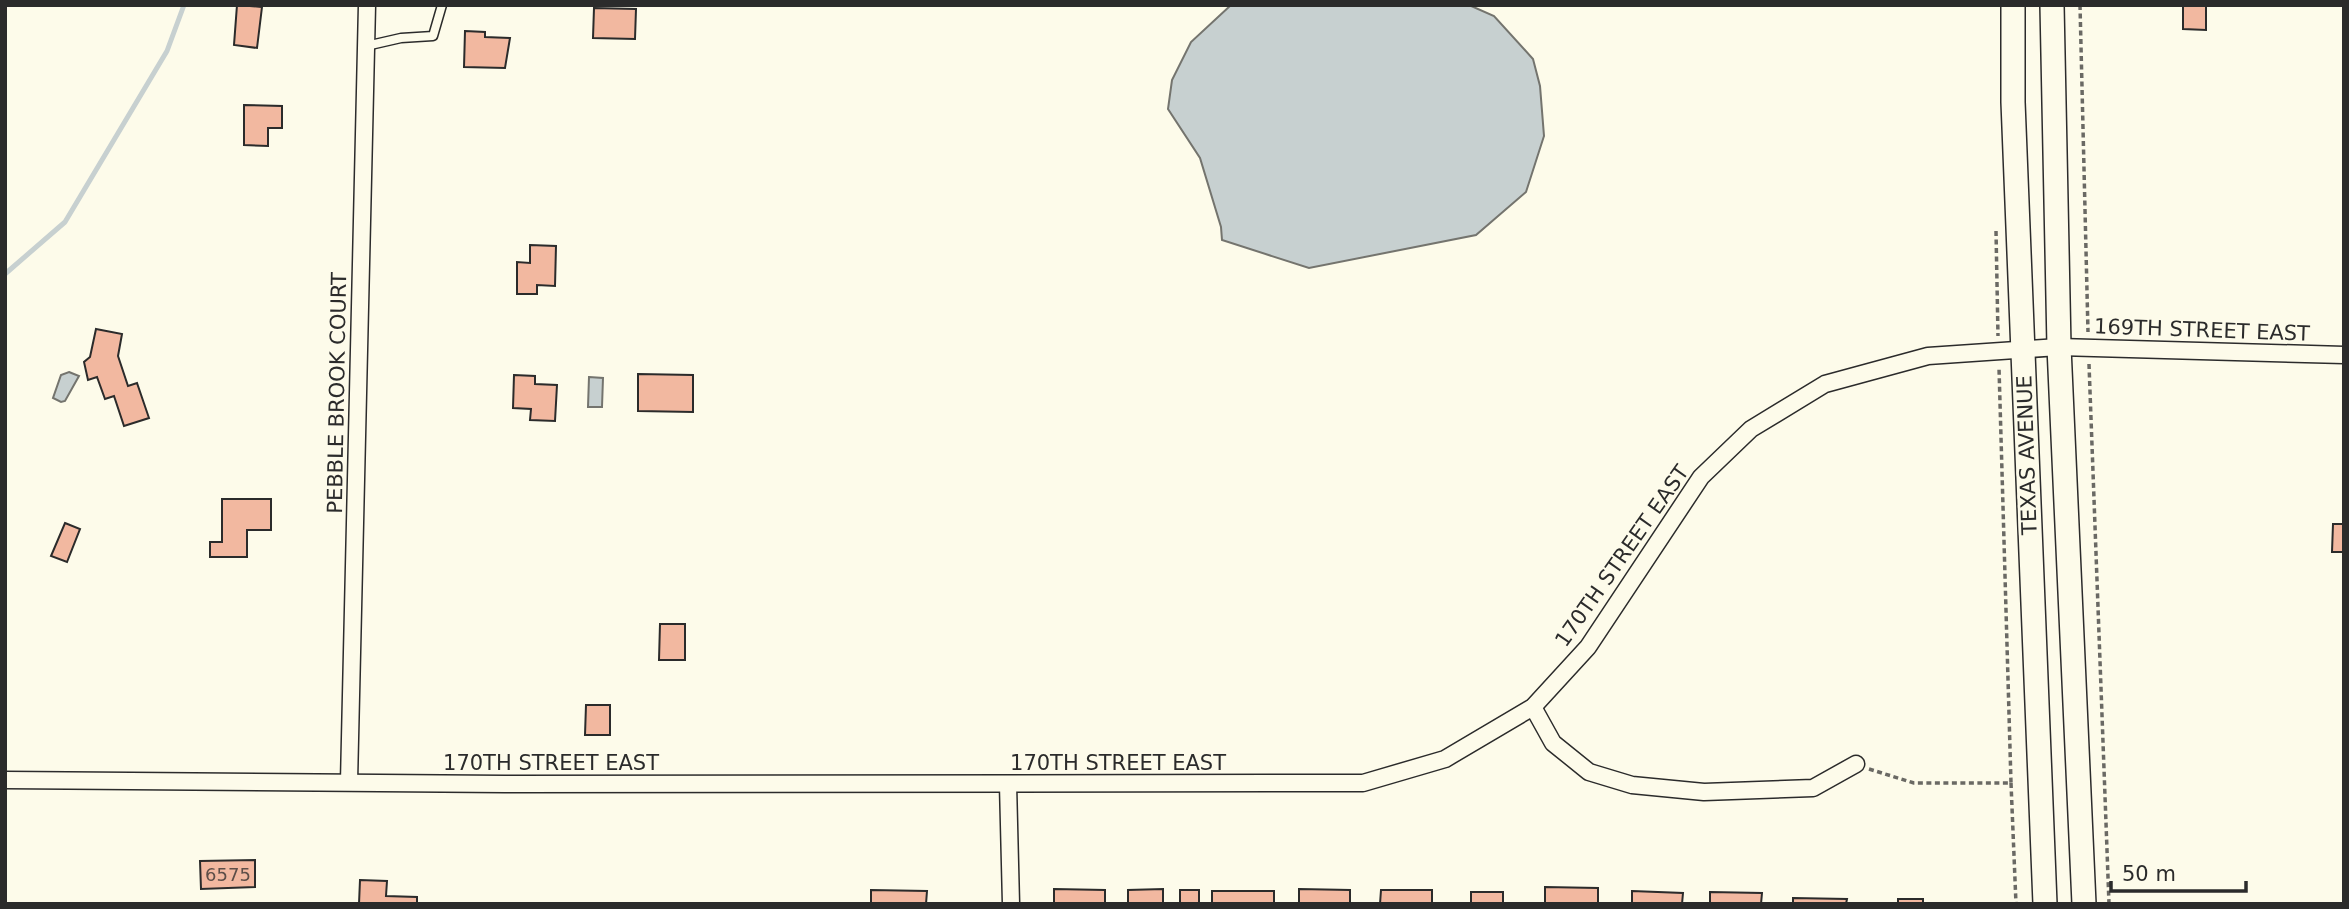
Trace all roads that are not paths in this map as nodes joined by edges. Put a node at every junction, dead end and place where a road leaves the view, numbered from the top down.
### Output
1 (367, 5) edge
2 (442, 5) edge
3 (2013, 5) edge
4 (2052, 5) edge
5 (366, 46) junction
6 (2059, 347) junction
7 (2023, 350) junction
8 (2344, 355) edge
9 (1533, 707) junction
10 (1856, 764) road end
11 (5, 780) edge
12 (349, 782) junction
13 (1008, 784) junction
14 (1011, 904) edge
15 (2045, 904) edge
16 (2084, 904) edge

1 - 5 street, PEBBLE BROOK COURT
2 - 5 lane
3 - 7 main road, TEXAS AVENUE
4 - 6 main road, TEXAS AVENUE
5 - 12 street, PEBBLE BROOK COURT
6 - 7 street, 170TH STREET EAST
6 - 8 street, 169TH STREET EAST
6 - 16 main road, TEXAS AVENUE
7 - 9 street, 170TH STREET EAST
7 - 15 main road, TEXAS AVENUE
9 - 10 street
9 - 13 street, 170TH STREET EAST
11 - 12 street, 170TH STREET EAST
12 - 13 street, 170TH STREET EAST
13 - 14 street

